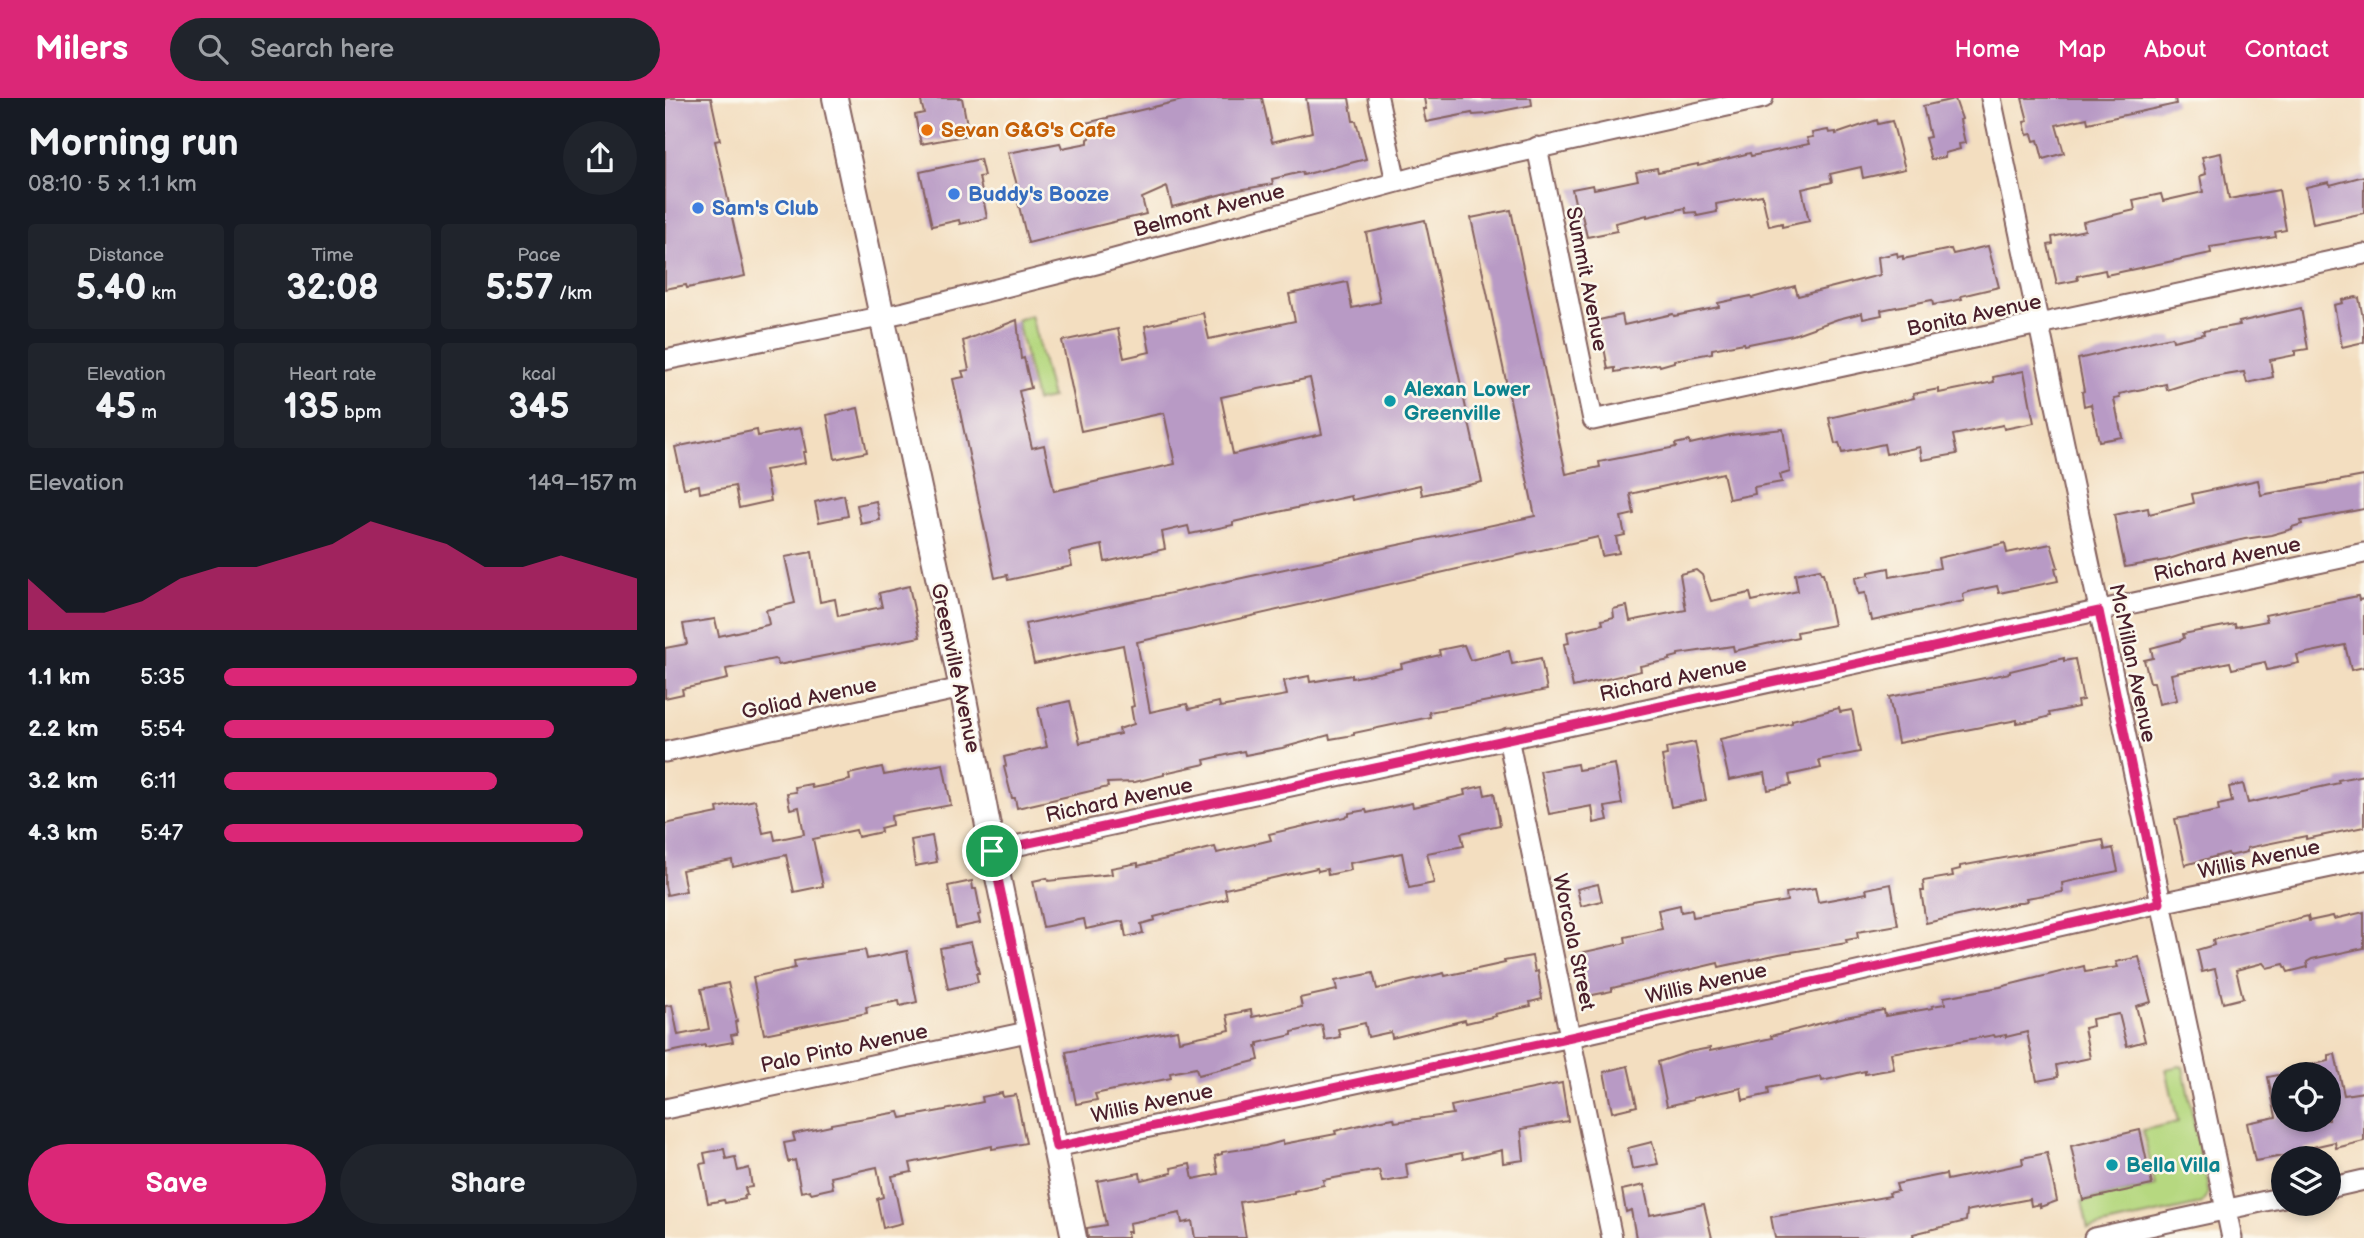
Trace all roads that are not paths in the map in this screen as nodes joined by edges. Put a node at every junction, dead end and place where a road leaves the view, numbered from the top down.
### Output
1 (835, 98) edge
2 (1378, 98) edge
3 (1763, 98) edge
4 (1991, 98) edge
5 (1537, 147) junction
6 (1396, 182) junction
7 (2364, 254) edge
8 (884, 316) junction
9 (2038, 324) junction
10 (665, 360) edge
11 (1593, 420) joint
12 (2364, 553) edge
13 (2099, 611) junction
14 (962, 688) junction
15 (1508, 738) junction
16 (665, 752) edge
17 (992, 851) junction
18 (2364, 860) edge
19 (2160, 903) junction
20 (1031, 1031) junction
21 (1571, 1037) junction
22 (665, 1109) edge
23 (1056, 1147) junction
24 (2364, 1180) edge
25 (2341, 1185) edge
26 (2271, 1200) edge
27 (2225, 1210) junction
28 (1075, 1238) edge
29 (1612, 1238) edge
30 (2094, 1238) edge
31 (2232, 1238) edge

1 - 8 main road, Greenville Avenue
2 - 6 street
3 - 5 street, Belmont Avenue
4 - 9 street, McMillan Avenue
5 - 6 street, Belmont Avenue
5 - 11 street, Summit Avenue
6 - 8 street, Belmont Avenue
7 - 9 street, Bonita Avenue
8 - 10 street, Belmont Avenue
8 - 14 main road, Greenville Avenue
9 - 11 street, Bonita Avenue
9 - 13 street, McMillan Avenue
12 - 13 street, Richard Avenue
13 - 15 street, Richard Avenue
13 - 19 street, McMillan Avenue
14 - 16 street, Goliad Avenue
14 - 17 main road, Greenville Avenue
15 - 17 street, Richard Avenue
15 - 21 street, Worcola Street
17 - 20 main road, Greenville Avenue
18 - 19 street, Willis Avenue
19 - 21 street, Willis Avenue
19 - 27 street, McMillan Avenue
20 - 22 street, Palo Pinto Avenue
20 - 23 main road, Greenville Avenue
21 - 23 street, Willis Avenue
21 - 29 street, Worcola Street
23 - 28 main road, Greenville Avenue
24 - 25 street
26 - 27 street
27 - 30 street
27 - 31 street, McMillan Avenue

